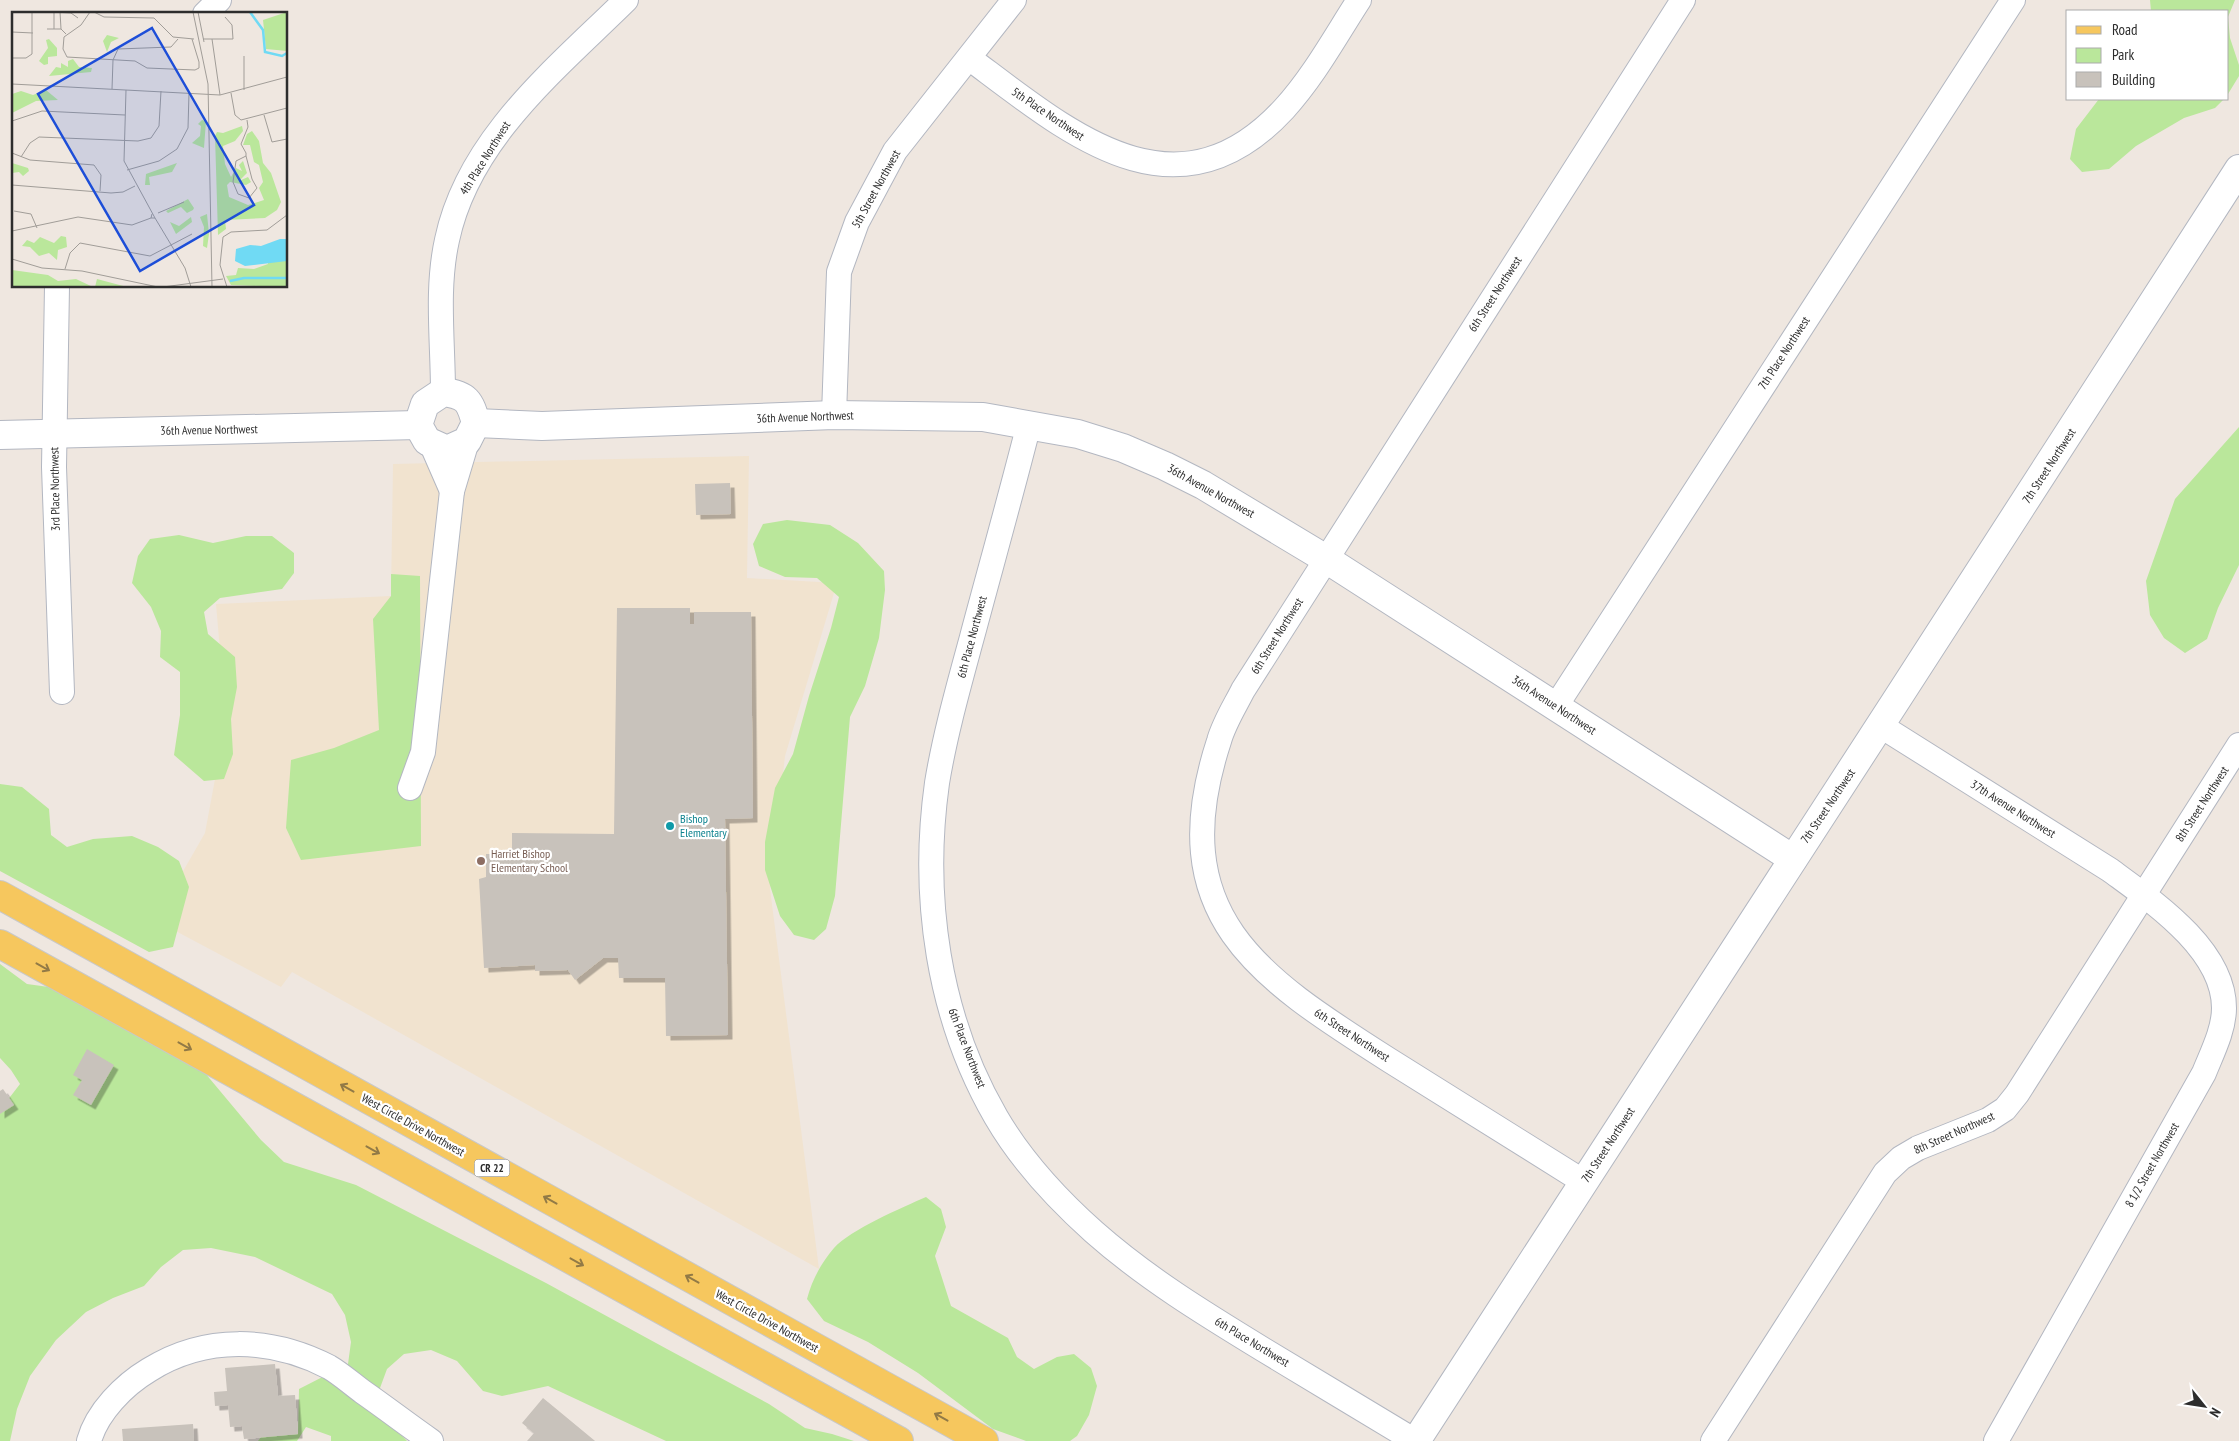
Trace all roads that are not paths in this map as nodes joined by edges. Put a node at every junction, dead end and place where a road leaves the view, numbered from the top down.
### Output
1 (219, 0) edge
2 (626, 0) edge
3 (1014, 0) edge
4 (1359, 0) edge
5 (1683, 0) edge
6 (2013, 0) edge
7 (207, 12) edge
8 (968, 58) junction
9 (2239, 169) edge
10 (57, 288) edge
11 (443, 392) junction
12 (834, 415) junction
13 (1029, 424) junction
14 (471, 432) junction
15 (55, 433) junction
16 (0, 434) edge
17 (424, 434) junction
18 (452, 490) junction
19 (1326, 559) junction
20 (62, 692) dead end
21 (1556, 706) junction
22 (1881, 726) junction
23 (2239, 745) edge
24 (410, 788) dead end
25 (1793, 859) junction
26 (2144, 894) junction
27 (0, 895) edge
28 (0, 944) edge
29 (1584, 1182) junction
30 (89, 1441) edge
31 (430, 1441) edge
32 (899, 1441) edge
33 (984, 1441) edge
34 (1416, 1441) edge
35 (1713, 1441) edge
36 (1996, 1441) edge

1 - 7 street
2 - 11 street, 4th Place Northwest
3 - 8 street, 5th Street Northwest
4 - 8 street, 5th Place Northwest
5 - 19 street, 6th Street Northwest
6 - 21 street, 7th Place Northwest
8 - 12 street, 5th Street Northwest
9 - 22 street, 7th Street Northwest
10 - 15 street, 3rd Place Northwest
11 - 14 street
11 - 17 street
12 - 13 street, 36th Avenue Northwest
12 - 14 street, 36th Avenue Northwest
13 - 19 street, 36th Avenue Northwest
13 - 34 street, 6th Place Northwest
14 - 17 street, 36th Avenue Northwest
14 - 18 street
15 - 16 street, 36th Avenue Northwest
15 - 17 street, 36th Avenue Northwest
15 - 20 street, 3rd Place Northwest
17 - 18 street
18 - 24 street
19 - 21 street, 36th Avenue Northwest
19 - 29 street, 6th Street Northwest
21 - 25 street, 36th Avenue Northwest
22 - 25 street, 7th Street Northwest
22 - 26 street, 37th Avenue Northwest
23 - 26 street, 8th Street Northwest
25 - 29 street, 7th Street Northwest
26 - 35 street, 8th Street Northwest
26 - 36 street, 8 1/2 Street Northwest
33 -> 27 main road, West Circle Drive Northwest / CR 22
28 -> 32 main road
29 - 34 street, 7th Street Northwest
30 - 31 street

